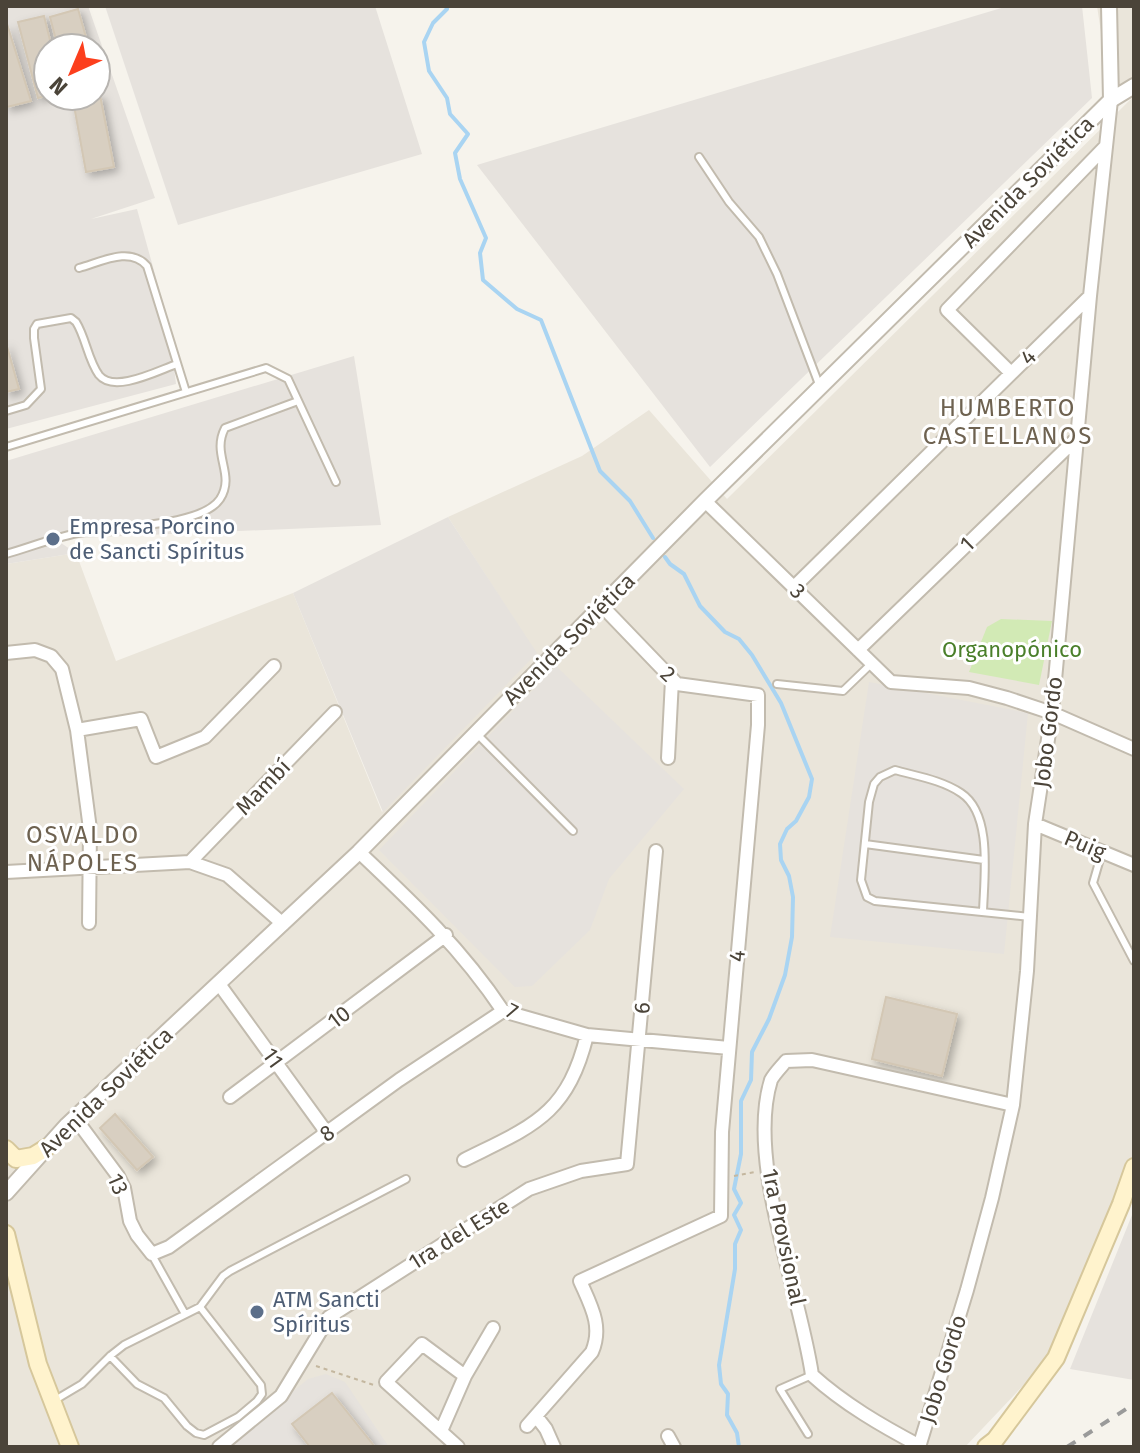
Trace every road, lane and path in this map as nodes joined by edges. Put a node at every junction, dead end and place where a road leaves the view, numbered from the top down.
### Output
1 (1109, 6) edge
2 (1134, 86) edge
3 (1111, 100) junction
4 (1106, 146) junction
5 (699, 157) dead end
6 (79, 268) dead end
7 (1090, 296) junction
8 (177, 364) junction
9 (1011, 373) junction
10 (820, 387) junction
11 (186, 392) junction
12 (298, 401) junction
13 (6, 411) edge
14 (1076, 439) junction
15 (6, 447) edge
16 (336, 482) dead end
17 (705, 501) junction
18 (6, 554) edge
19 (794, 587) junction
20 (602, 606) junction
21 (858, 650) junction
22 (6, 653) edge
23 (871, 664) junction
24 (274, 666) dead end
25 (672, 680) junction
26 (777, 684) dead end
27 (758, 695) joint
28 (335, 712) dead end
29 (1052, 713) junction
30 (77, 730) junction
31 (476, 733) junction
32 (1134, 749) edge
33 (668, 758) dead end
34 (1035, 824) junction
35 (573, 831) dead end
36 (865, 844) junction
37 (656, 851) dead end
38 (359, 852) junction
39 (1102, 852) junction
40 (984, 860) junction
41 (190, 862) junction
42 (1134, 865) edge
43 (88, 866) junction
44 (6, 872) edge
45 (983, 912) junction
46 (1030, 917) junction
47 (89, 923) dead end
48 (283, 924) junction
49 (446, 935) junction
50 (1134, 961) edge
51 (219, 984) junction
52 (503, 1011) junction
53 (587, 1035) junction
54 (639, 1041) junction
55 (729, 1048) junction
56 (277, 1064) junction
57 (230, 1097) dead end
58 (1013, 1105) junction
59 (75, 1118) junction
60 (327, 1133) junction
61 (46, 1148) junction
62 (6, 1149) edge
63 (464, 1160) dead end
64 (627, 1164) joint
65 (1134, 1167) edge
66 (406, 1179) dead end
67 (6, 1193) edge
68 (6, 1234) edge
69 (6, 1254) edge
70 (152, 1254) junction
71 (16, 1280) junction
72 (200, 1307) junction
73 (185, 1314) junction
74 (493, 1328) dead end
75 (110, 1356) junction
76 (298, 1368) junction
77 (812, 1375) junction
78 (465, 1376) junction
79 (386, 1382) junction
80 (52, 1401) junction
81 (441, 1431) junction
82 (808, 1434) dead end
83 (919, 1446) edge
84 (70, 1447) edge
85 (219, 1447) edge
86 (458, 1447) edge
87 (554, 1447) edge
88 (986, 1447) edge

1 - 3 street, Jobo Gordo
2 - 3 street, Avenida Soviética
3 - 4 street, Jobo Gordo
3 - 10 street, Avenida Soviética
4 - 7 street, Jobo Gordo
4 - 9 street
5 - 10 lane
6 - 8 lane
7 - 9 street, 4
7 - 14 street, Jobo Gordo
8 - 11 lane
8 - 13 lane
9 - 19 street, 4
10 - 17 street, Avenida Soviética
11 - 12 lane
11 - 15 lane
12 - 16 lane
12 - 18 lane
14 - 21 street, 1
14 - 29 street, Jobo Gordo
17 - 19 street, 3
17 - 20 street, Avenida Soviética
19 - 21 street, 3
20 - 25 street, 2
20 - 31 street, Avenida Soviética
21 - 23 street, 3
22 - 30 street
23 - 26 lane
23 - 29 street, 3
24 - 30 street
25 - 27 street, 2
25 - 33 street
27 - 55 street, 4
28 - 41 street, Mambí
29 - 32 street
29 - 34 street, Jobo Gordo
30 - 43 street
31 - 35 lane
31 - 38 street, Avenida Soviética
34 - 39 street, Puig
34 - 46 street, Jobo Gordo
36 - 40 lane
36 - 40 lane
36 - 45 lane
37 - 54 street, 6
38 - 48 street, Avenida Soviética
38 - 49 street, 7
39 - 42 street, Puig
39 - 50 lane
40 - 45 lane
41 - 43 street
41 - 48 street
43 - 44 street
43 - 47 street
45 - 46 lane
46 - 58 street, Jobo Gordo
48 - 51 street, Avenida Soviética
49 - 52 street, 7
49 - 56 street, 10
51 - 56 street, 11
51 - 59 street, Avenida Soviética
52 - 53 street, 7
52 - 60 street, 8
53 - 54 street, 7
53 - 63 street
54 - 55 street, 7
54 - 64 street, 6
55 - 87 street, 4
56 - 57 street, 10
56 - 60 street, 11
58 - 77 street, 1ra Provsional
58 - 83 street, Jobo Gordo
59 - 61 street, Avenida Soviética
59 - 70 street, 13
60 - 70 street, 8
61 - 62 main road
61 - 67 street, Avenida Soviética
64 - 76 street, 1ra del Este
65 - 88 main road
66 - 72 lane
68 - 71 main road
69 - 71 main road
70 - 73 lane
71 - 80 main road
72 - 73 lane
72 - 75 lane
73 - 75 lane
74 - 78 street
75 - 80 lane
76 - 79 path
76 - 85 street, 1ra del Este
77 - 82 lane
77 - 83 street
78 - 79 street
78 - 81 street
79 - 81 street
80 - 84 main road
81 - 86 street

